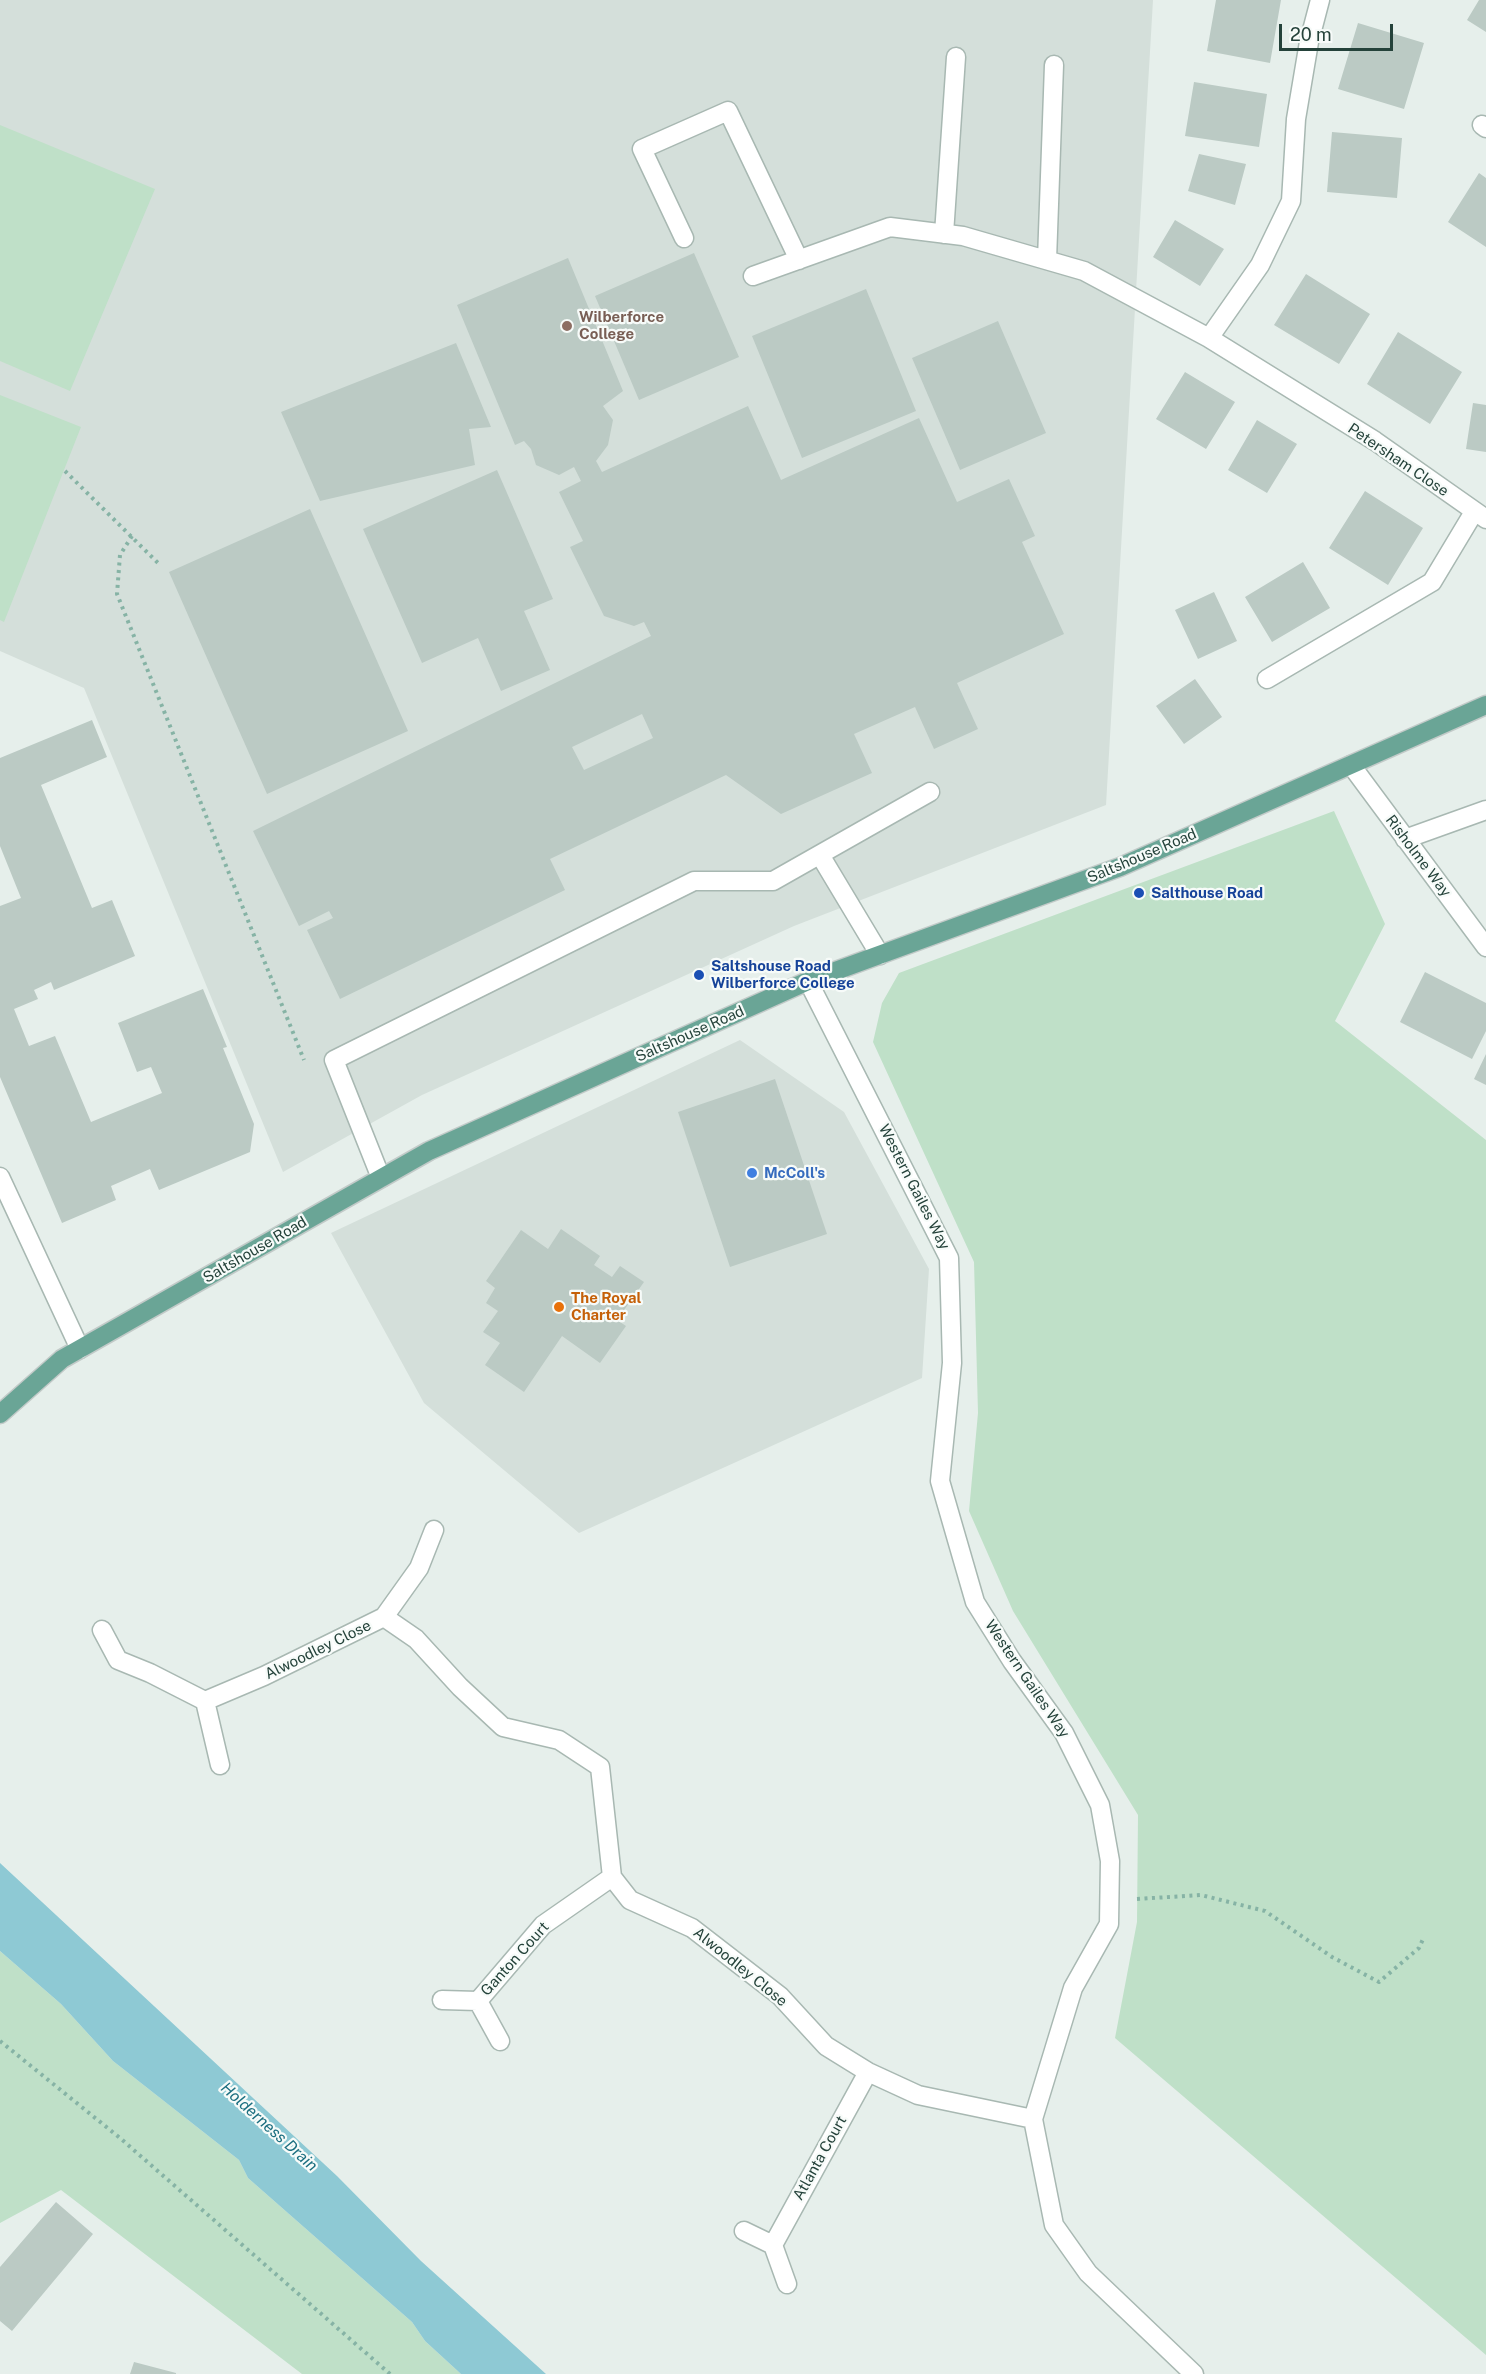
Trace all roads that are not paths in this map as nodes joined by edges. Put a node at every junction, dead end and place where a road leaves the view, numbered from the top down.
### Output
1 (1320, 0) edge
2 (956, 57) dead end
3 (1054, 65) dead end
4 (944, 234) junction
5 (684, 238) dead end
6 (799, 260) junction
7 (1047, 260) junction
8 (753, 276) dead end
9 (1209, 338) junction
10 (1480, 516) edge
11 (1267, 680) dead end
12 (1486, 705) edge
13 (1351, 765) junction
14 (930, 792) dead end
15 (1486, 810) edge
16 (1405, 840) junction
17 (820, 855) junction
18 (1486, 947) edge
19 (880, 955) junction
20 (808, 981) junction
21 (0, 1177) edge
22 (381, 1178) junction
23 (80, 1349) junction
24 (0, 1413) edge
25 (434, 1530) dead end
26 (384, 1617) junction
27 (102, 1630) dead end
28 (205, 1701) junction
29 (220, 1765) dead end
30 (612, 1877) junction
31 (442, 2000) dead end
32 (478, 2001) junction
33 (500, 2041) dead end
34 (868, 2072) junction
35 (1033, 2118) junction
36 (744, 2231) dead end
37 (773, 2245) junction
38 (788, 2284) dead end
39 (1190, 2373) edge

1 - 9 street
2 - 4 street
3 - 7 street
4 - 6 street, Petersham Close
4 - 7 street, Petersham Close
5 - 6 street
6 - 8 street, Petersham Close
7 - 9 street, Petersham Close
9 - 10 street, Petersham Close
10 - 11 street
12 - 13 main road, Saltshouse Road
13 - 16 street, Risholme Way
13 - 19 main road, Saltshouse Road
14 - 17 street
15 - 16 street
16 - 18 street, Risholme Way
17 - 19 street
17 - 22 street
19 - 20 main road, Saltshouse Road
20 - 22 main road, Saltshouse Road
20 - 35 street, Western Gailes Way
21 - 23 street
22 - 23 main road, Saltshouse Road
23 - 24 main road, Saltshouse Road
25 - 26 street
26 - 28 street, Alwoodley Close
26 - 30 street, Alwoodley Close
27 - 28 street
28 - 29 street
30 - 32 street, Ganton Court
30 - 34 street, Alwoodley Close
31 - 32 street, Ganton Court
32 - 33 street, Ganton Court
34 - 35 street, Alwoodley Close
34 - 37 street, Atlanta Court
35 - 39 street, Western Gailes Way
36 - 37 street
37 - 38 street

